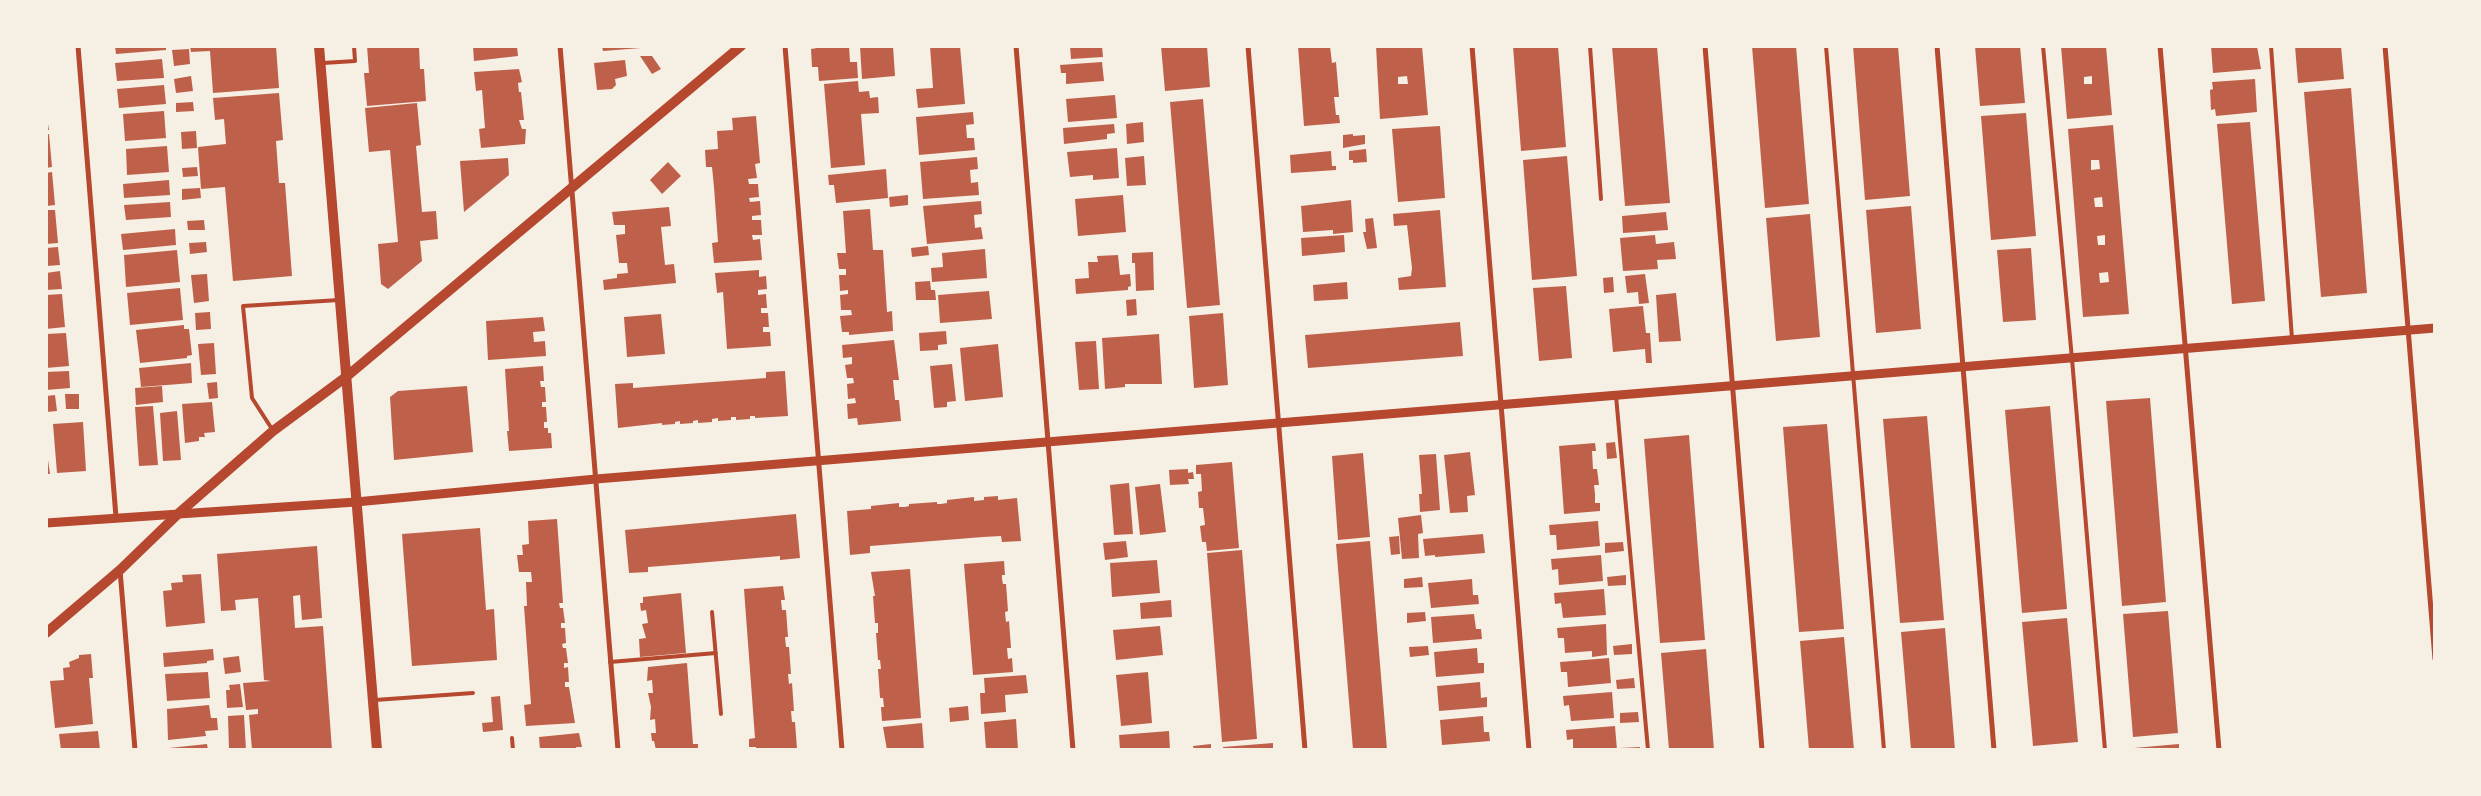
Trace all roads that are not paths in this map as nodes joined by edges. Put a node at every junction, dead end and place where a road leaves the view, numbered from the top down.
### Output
1 (78, 46) edge
2 (319, 46) edge
3 (354, 46) edge
4 (560, 46) edge
5 (741, 46) edge
6 (785, 46) edge
7 (1016, 46) edge
8 (1248, 46) edge
9 (1472, 46) edge
10 (1590, 46) edge
11 (1704, 46) edge
12 (1826, 46) edge
13 (1936, 46) edge
14 (2043, 46) edge
15 (2160, 46) edge
16 (2271, 46) edge
17 (2385, 46) edge
18 (320, 64) junction
19 (572, 190) junction
20 (1601, 199) dead end
21 (340, 300) junction
22 (2435, 328) edge
23 (2408, 331) junction
24 (2292, 341) junction
25 (2184, 350) junction
26 (2072, 359) junction
27 (1963, 368) junction
28 (346, 377) junction
29 (1853, 377) junction
30 (1732, 387) junction
31 (1616, 396) junction
32 (1501, 406) junction
33 (1279, 424) junction
34 (273, 431) junction
35 (1048, 443) junction
36 (818, 462) junction
37 (596, 479) junction
38 (356, 502) junction
39 (179, 513) junction
40 (116, 518) junction
41 (46, 523) edge
42 (120, 570) junction
43 (712, 612) dead end
44 (46, 633) edge
45 (716, 652) junction
46 (2435, 660) edge
47 (610, 662) junction
48 (473, 693) dead end
49 (372, 700) junction
50 (721, 714) dead end
51 (512, 738) dead end
52 (135, 750) edge
53 (377, 750) edge
54 (513, 750) edge
55 (618, 750) edge
56 (842, 750) edge
57 (1073, 750) edge
58 (1305, 750) edge
59 (1529, 750) edge
60 (1648, 750) edge
61 (1762, 750) edge
62 (1884, 750) edge
63 (1994, 750) edge
64 (2105, 750) edge
65 (2219, 750) edge

1 - 40 street
2 - 18 main road
3 - 18 lane
4 - 19 street
5 - 19 main road
6 - 36 street
7 - 35 street
8 - 33 street
9 - 32 street
10 - 20 lane
11 - 30 street
12 - 29 lane
13 - 27 street
14 - 26 lane
15 - 25 street
16 - 24 lane
17 - 23 street
18 - 21 main road
19 - 28 main road
19 - 37 street
21 - 28 main road
21 - 34 lane
22 - 23 street
23 - 24 street
23 - 46 street
24 - 25 street
25 - 26 street
25 - 65 street
26 - 27 street
26 - 64 lane
27 - 29 street
27 - 63 street
28 - 34 main road
28 - 38 main road
29 - 30 street
29 - 62 lane
30 - 31 street
30 - 61 street
31 - 32 street
31 - 60 lane
32 - 33 street
32 - 59 street
33 - 35 street
33 - 58 street
34 - 39 main road
35 - 36 street
35 - 57 street
36 - 37 street
36 - 56 street
37 - 38 street
37 - 47 street
38 - 39 street
38 - 49 main road
39 - 40 street
39 - 42 main road
40 - 41 street
42 - 44 main road
42 - 52 street
43 - 45 lane
45 - 47 lane
45 - 50 lane
47 - 55 street
48 - 49 lane
49 - 53 main road
51 - 54 lane

